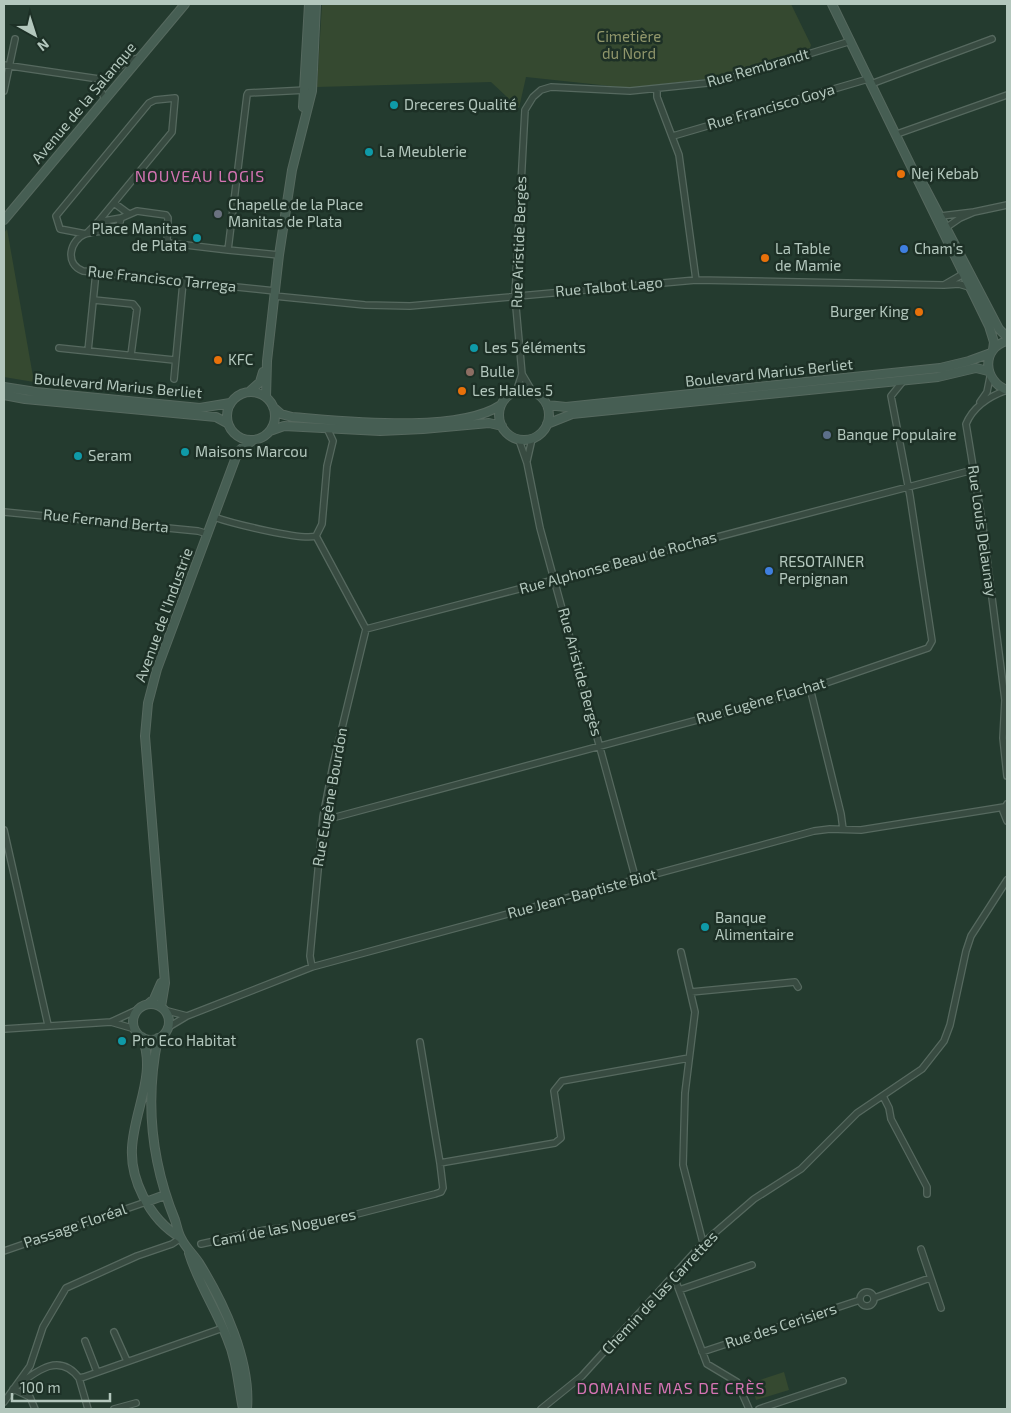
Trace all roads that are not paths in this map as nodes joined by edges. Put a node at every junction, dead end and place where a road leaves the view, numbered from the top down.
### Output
1 (185, 4) edge
2 (309, 4) edge
3 (316, 4) edge
4 (841, 4) edge
5 (834, 7) edge
6 (312, 22) junction
7 (15, 39) dead end
8 (992, 39) dead end
9 (851, 41) junction
10 (140, 58) junction
11 (7, 66) edge
12 (106, 78) junction
13 (99, 79) junction
14 (870, 81) junction
15 (116, 87) junction
16 (308, 90) junction
17 (657, 90) junction
18 (4, 92) edge
19 (1007, 94) edge
20 (105, 99) junction
21 (525, 110) joint
22 (897, 134) junction
23 (673, 136) junction
24 (914, 170) junction
25 (114, 203) junction
26 (1007, 205) edge
27 (974, 212) junction
28 (128, 214) junction
29 (121, 218) junction
30 (4, 220) edge
31 (98, 222) junction
32 (942, 222) junction
33 (86, 234) junction
34 (228, 250) junction
35 (279, 255) junction
36 (96, 272) junction
37 (962, 274) junction
38 (696, 280) junction
39 (183, 282) junction
40 (944, 285) junction
41 (969, 287) junction
42 (275, 294) junction
43 (515, 296) junction
44 (94, 300) junction
45 (984, 300) junction
46 (1007, 339) edge
47 (59, 348) dead end
48 (88, 351) junction
49 (992, 351) junction
50 (131, 355) junction
51 (174, 360) junction
52 (267, 361) junction
53 (522, 374) junction
54 (989, 374) junction
55 (174, 379) dead end
56 (904, 380) junction
57 (4, 387) edge
58 (1007, 390) edge
59 (532, 391) junction
60 (249, 392) junction
61 (516, 392) junction
62 (4, 394) edge
63 (266, 397) junction
64 (230, 403) junction
65 (501, 405) junction
66 (547, 406) junction
67 (273, 407) junction
68 (976, 408) junction
69 (227, 423) junction
70 (547, 424) junction
71 (502, 426) junction
72 (327, 428) junction
73 (270, 431) junction
74 (234, 434) junction
75 (532, 439) junction
76 (519, 440) junction
77 (252, 441) junction
78 (236, 457) junction
79 (527, 463) junction
80 (973, 470) junction
81 (909, 487) junction
82 (4, 512) edge
83 (214, 517) junction
84 (208, 534) junction
85 (316, 536) junction
86 (554, 578) junction
87 (366, 629) junction
88 (810, 688) junction
89 (600, 746) junction
90 (1007, 776) edge
91 (1006, 804) edge
92 (985, 811) junction
93 (324, 817) junction
94 (1006, 820) edge
95 (843, 829) junction
96 (4, 830) edge
97 (636, 880) junction
98 (1007, 880) edge
99 (681, 952) dead end
100 (163, 967) junction
101 (312, 967) junction
102 (798, 987) dead end
103 (691, 992) junction
104 (148, 1004) junction
105 (163, 1009) junction
106 (137, 1010) junction
107 (187, 1016) junction
108 (111, 1022) junction
109 (48, 1025) junction
110 (135, 1028) junction
111 (167, 1028) junction
112 (4, 1029) edge
113 (142, 1037) junction
114 (158, 1038) junction
115 (420, 1042) dead end
116 (689, 1058) junction
117 (883, 1096) junction
118 (440, 1164) junction
119 (927, 1194) dead end
120 (165, 1195) junction
121 (146, 1202) junction
122 (181, 1238) junction
123 (703, 1243) junction
124 (202, 1244) dead end
125 (188, 1249) junction
126 (921, 1249) dead end
127 (4, 1251) edge
128 (752, 1265) dead end
129 (674, 1274) junction
130 (930, 1278) junction
131 (679, 1290) junction
132 (874, 1298) junction
133 (860, 1300) junction
134 (941, 1308) dead end
135 (223, 1328) junction
136 (114, 1332) dead end
137 (85, 1342) dead end
138 (702, 1352) junction
139 (127, 1361) junction
140 (97, 1372) junction
141 (79, 1378) junction
142 (843, 1381) dead end
143 (826, 1387) junction
144 (13, 1389) junction
145 (828, 1393) dead end
146 (4, 1402) edge
147 (136, 1403) dead end
148 (35, 1409) edge
149 (88, 1409) edge
150 (114, 1409) edge
151 (243, 1409) edge
152 (247, 1409) edge
153 (541, 1409) edge
154 (749, 1409) edge
155 (759, 1409) edge

1 - 10 main road, Avenue de la Salanque
2 - 6 main road
3 - 6 main road
4 - 5 street
5 - 9 main road
6 - 16 main road
7 - 11 street
8 - 14 street, Rue Francisco Goya
9 - 14 main road
9 - 17 street, Rue Rembrandt
10 - 12 street
10 - 15 main road, Avenue de la Salanque
11 - 13 street
11 - 18 street
12 - 13 street
12 - 15 street
13 - 20 street
14 - 22 main road
14 - 23 street, Rue Francisco Goya
15 - 20 main road, Avenue de la Salanque
16 - 34 street
16 - 35 main road
17 - 21 street, Rue Rembrandt
17 - 23 street
19 - 22 street
20 - 30 main road, Avenue de la Salanque
21 - 43 street, Rue Aristide Bergès
22 - 24 main road
23 - 38 street
24 - 32 main road
24 - 32 main road
25 - 28 street
25 - 31 street
25 - 33 street
26 - 27 street
27 - 32 street
27 - 32 street
28 - 29 street
28 - 34 street
29 - 31 street
29 - 33 street
31 - 33 street
32 - 37 main road
32 - 45 main road
33 - 36 street, Rue Francisco Tarrega
34 - 35 street
35 - 42 main road
36 - 39 street, Rue Francisco Tarrega
36 - 44 street
37 - 40 street
37 - 41 main road
37 - 45 street
38 - 40 street, Rue Talbot Lago
38 - 43 street, Rue Talbot Lago
39 - 42 street, Rue Francisco Tarrega
39 - 51 street
40 - 41 street, Rue Talbot Lago
41 - 49 main road
42 - 43 street, Rue Talbot Lago
42 - 52 main road
43 - 53 street, Rue Aristide Bergès
44 - 48 street
44 - 50 street
45 - 46 main road
46 - 49 main road, Boulevard Marius Berliet
47 - 48 street
48 - 50 street
49 - 54 main road
49 - 66 main road, Boulevard Marius Berliet
50 - 51 street
51 - 55 street
52 - 60 main road
52 - 63 main road
53 - 59 street, Rue Aristide Bergès
53 - 61 street, Rue Aristide Bergès
54 - 56 main road, Boulevard Marius Berliet
54 - 58 main road
54 - 68 street, Rue Louis Delaunay
56 - 70 main road, Boulevard Marius Berliet
56 - 81 street, Rue Eugène Flachat
57 - 64 main road, Boulevard Marius Berliet
58 - 68 street
59 - 61 main road
59 - 66 main road
60 - 63 main road
60 - 64 main road
61 - 65 main road
62 - 69 main road, Boulevard Marius Berliet
63 - 67 main road
64 - 69 main road
65 - 67 main road
65 - 71 main road
66 - 70 main road
67 - 73 main road
68 - 80 street, Rue Louis Delaunay
69 - 74 main road
70 - 75 main road
71 - 72 main road
71 - 76 main road
72 - 73 main road
72 - 85 street
73 - 77 main road
74 - 77 main road
74 - 78 main road, Avenue de l'Industrie
75 - 76 main road
75 - 79 street, Rue Aristide Bergès
76 - 79 street, Rue Aristide Bergès
77 - 78 main road, Avenue de l'Industrie
78 - 83 main road, Avenue de l'Industrie
79 - 86 street, Rue Aristide Bergès
80 - 81 street, Rue Alphonse Beau de Rochas
80 - 90 street, Rue Louis Delaunay
81 - 86 street, Rue Alphonse Beau de Rochas
81 - 88 street, Rue Eugène Flachat
82 - 84 street, Rue Fernand Berta
83 - 84 main road, Avenue de l'Industrie
83 - 85 street
84 - 100 main road, Avenue de l'Industrie
85 - 87 street
86 - 87 street, Rue Alphonse Beau de Rochas
86 - 89 street, Rue Aristide Bergès
87 - 93 street, Rue Eugène Bourdon
88 - 89 street, Rue Eugène Flachat
88 - 95 street
89 - 93 street, Rue Eugène Flachat
89 - 97 street, Rue Aristide Bergès
91 - 92 street, Rue Jean-Baptiste Biot
91 - 94 street
92 - 94 street, Rue Jean-Baptiste Biot
92 - 95 street, Rue Jean-Baptiste Biot
93 - 101 street, Rue Eugène Bourdon
95 - 97 street, Rue Jean-Baptiste Biot
96 - 109 street
97 - 101 street, Rue Jean-Baptiste Biot
98 - 117 street, Chemin de las Carrettes
99 - 103 street
100 - 104 main road, Avenue de l'Industrie
100 - 105 main road, Avenue de l'Industrie
101 - 107 street, Rue Jean-Baptiste Biot
102 - 103 street
103 - 116 street
104 - 105 main road
104 - 106 main road
105 - 107 street
105 - 111 main road
106 - 108 street
106 - 110 main road
107 - 111 street, Rue Jean-Baptiste Biot
108 - 109 street
108 - 110 street
109 - 112 street
110 - 113 main road
111 - 114 main road
113 - 114 main road
113 - 121 main road
114 - 120 main road
115 - 118 street
116 - 118 street
116 - 123 street
117 - 119 street
117 - 123 street, Chemin de las Carrettes
118 - 124 street, Camí de las Nogueres
120 - 121 main road
120 - 122 main road
121 - 122 main road
121 - 127 street, Passage Floréal
122 - 125 main road
122 - 144 street
123 - 129 street, Chemin de las Carrettes
125 - 135 main road
125 - 152 main road
126 - 130 street
128 - 131 street
129 - 131 street
129 - 153 street, Chemin de las Carrettes
130 - 132 street
130 - 134 street
131 - 138 street
132 - 133 street
132 - 133 street
133 - 138 street, Rue des Cerisiers
135 - 139 street
135 - 151 main road
136 - 139 street
137 - 140 street
138 - 154 street
139 - 140 street
140 - 141 street
141 - 144 street
141 - 149 street
142 - 143 street
143 - 145 street
143 - 155 street
144 - 146 street
144 - 148 street
147 - 150 street

